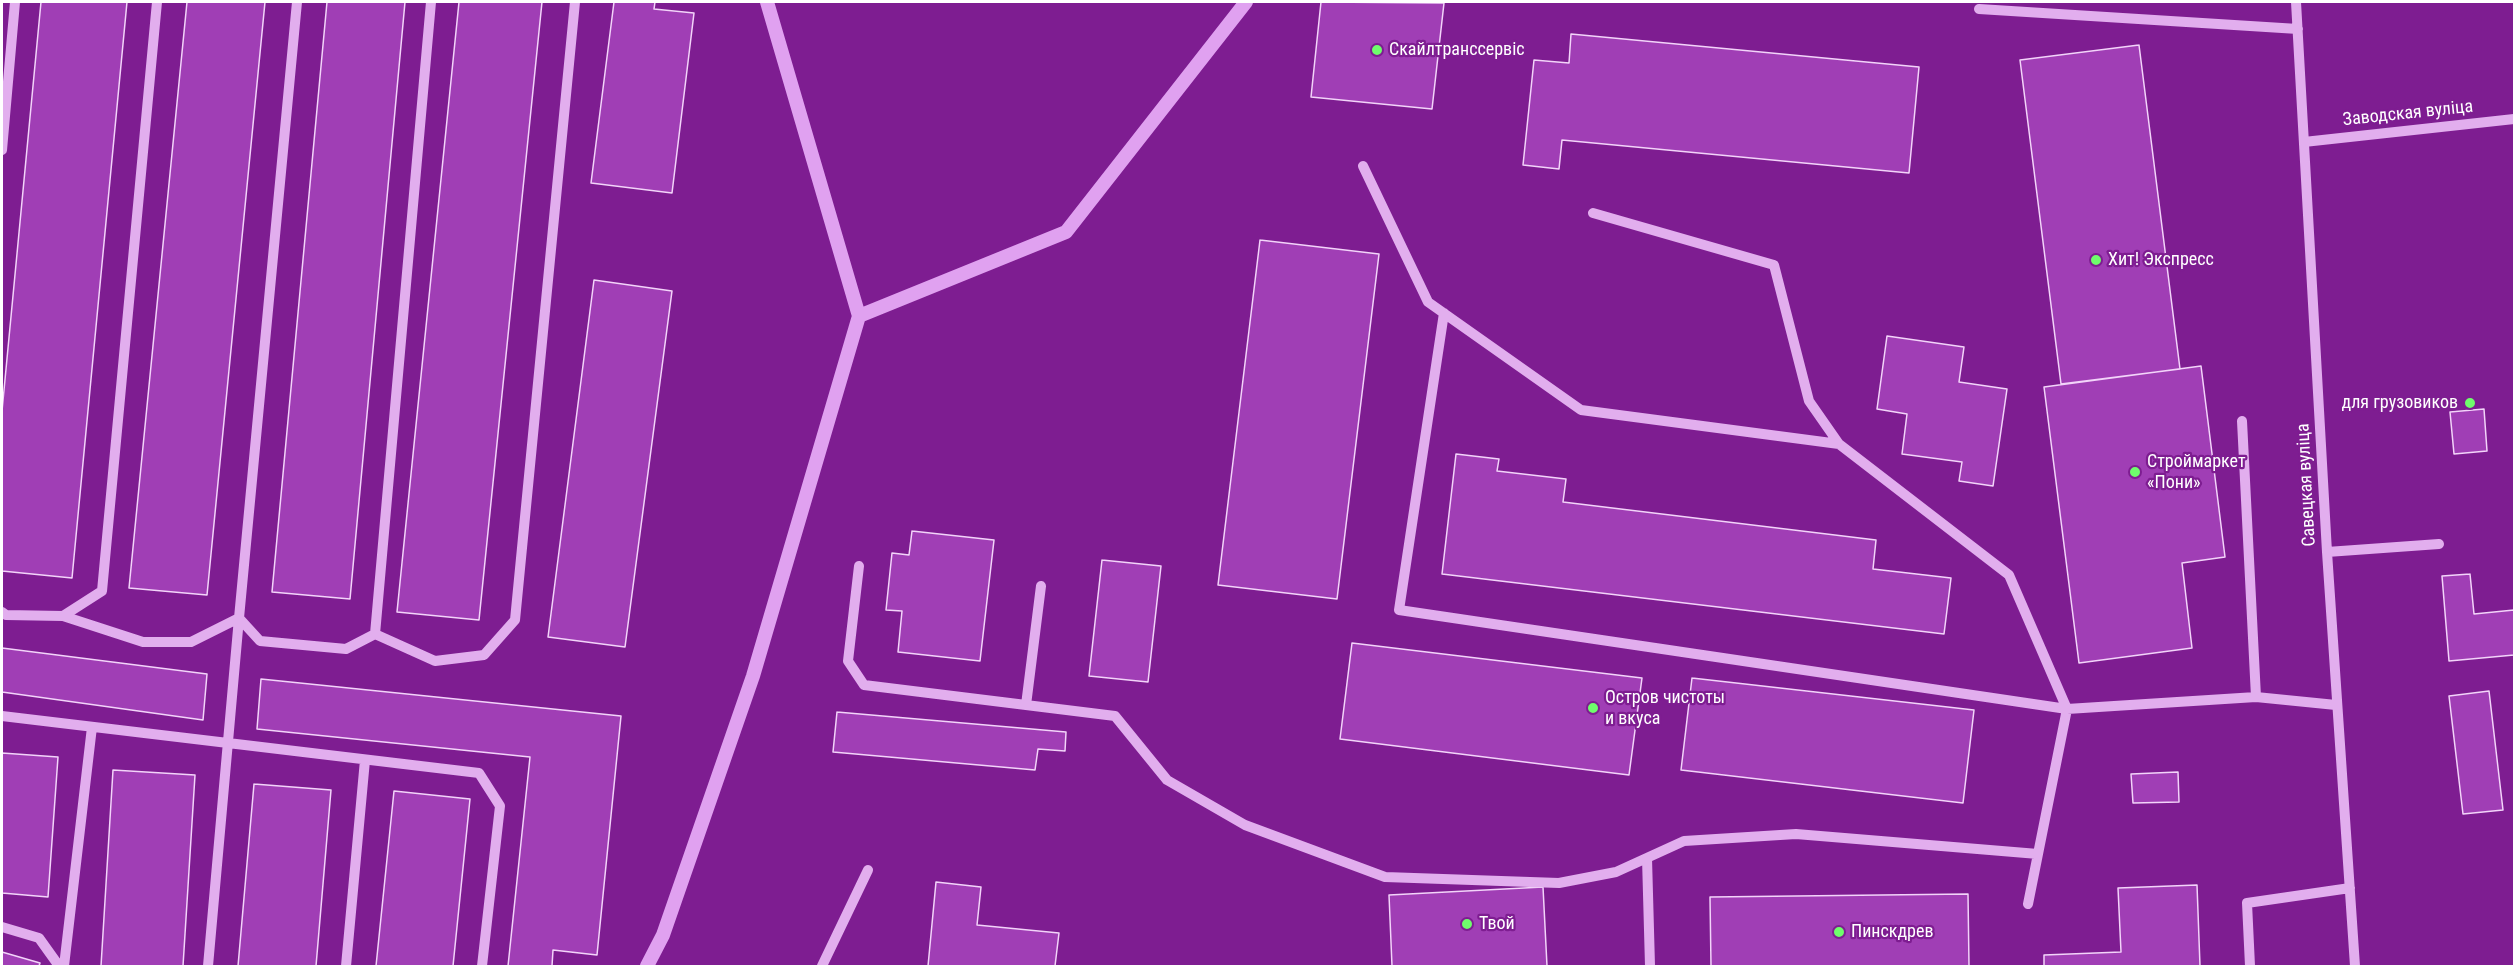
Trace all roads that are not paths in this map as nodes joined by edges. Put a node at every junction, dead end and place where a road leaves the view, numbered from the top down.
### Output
1 (15, 2) edge
2 (157, 2) edge
3 (297, 2) edge
4 (431, 2) edge
5 (575, 2) edge
6 (2296, 2) edge
7 (1979, 9) dead end
8 (2298, 29) junction
9 (2514, 119) edge
10 (2304, 142) junction
11 (2, 150) edge
12 (1363, 166) dead end
13 (1593, 213) dead end
14 (1444, 313) junction
15 (2242, 421) dead end
16 (1839, 444) junction
17 (2439, 544) dead end
18 (2327, 552) junction
19 (859, 566) dead end
20 (1041, 586) dead end
21 (2, 612) edge
22 (63, 616) junction
23 (239, 618) junction
24 (375, 634) junction
25 (2256, 697) junction
26 (1026, 705) junction
27 (2336, 705) junction
28 (2067, 709) junction
29 (2, 716) edge
30 (92, 727) junction
31 (228, 743) junction
32 (365, 760) junction
33 (2038, 854) junction
34 (1647, 858) junction
35 (868, 870) dead end
36 (2349, 888) junction
37 (2028, 904) dead end
38 (2, 927) edge
39 (62, 966) edge
40 (208, 966) edge
41 (346, 966) edge
42 (482, 966) edge
43 (822, 966) edge
44 (1650, 966) edge
45 (2250, 966) edge
46 (2355, 966) edge

1 - 11 street
2 - 22 street
3 - 23 street
4 - 24 street
5 - 24 street
6 - 8 street, Савецкая вуліца
7 - 8 street
8 - 10 street, Савецкая вуліца
9 - 10 street, Заводская вуліца
10 - 18 street, Савецкая вуліца
12 - 14 street
13 - 16 street
14 - 16 street
14 - 28 street
15 - 25 street
16 - 28 street
17 - 18 street
18 - 27 street, Савецкая вуліца
19 - 26 street
20 - 26 street
21 - 22 street
22 - 23 street
23 - 24 street
23 - 31 street
25 - 27 street
25 - 28 street
26 - 34 street
27 - 36 street, Савецкая вуліца
28 - 33 street
29 - 30 street
30 - 31 street
30 - 39 street
31 - 32 street
31 - 40 street
32 - 41 street
32 - 42 street
33 - 34 street
33 - 37 street
34 - 44 street
35 - 43 street
36 - 45 street
36 - 46 street, Савецкая вуліца
38 - 39 street

